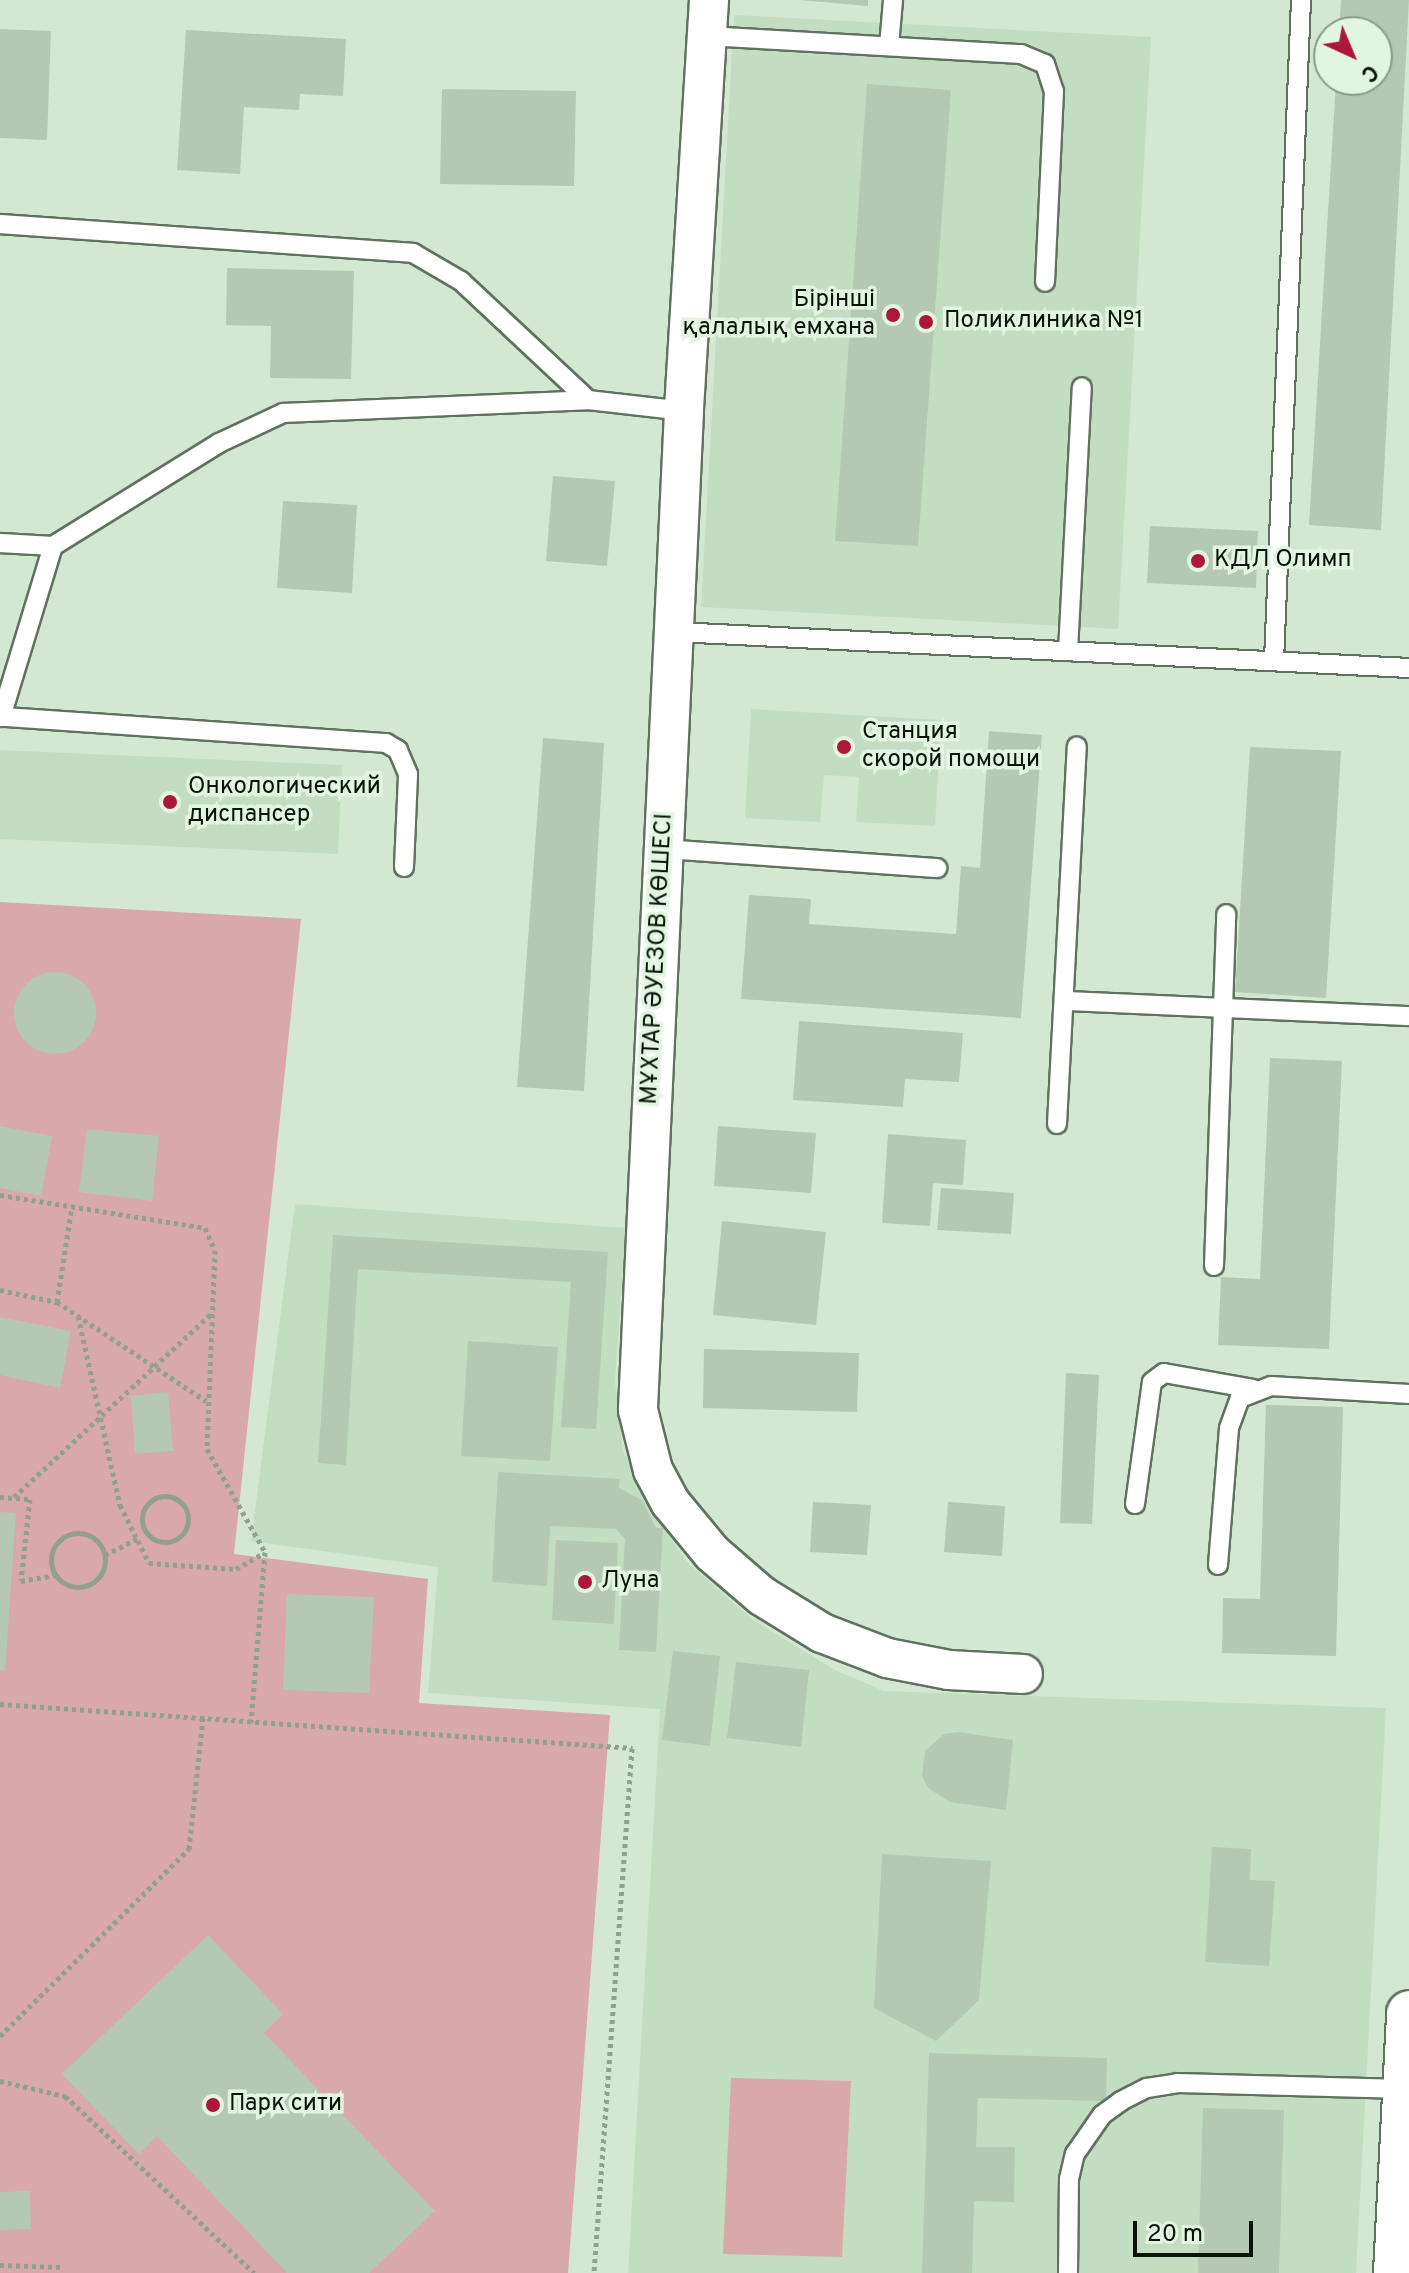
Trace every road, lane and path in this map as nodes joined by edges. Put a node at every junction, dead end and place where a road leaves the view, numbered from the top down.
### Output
1 (893, 0) edge
2 (1301, 0) edge
3 (708, 18) edge
4 (889, 46) junction
5 (0, 224) edge
6 (1045, 282) dead end
7 (1082, 387) dead end
8 (588, 400) junction
9 (684, 411) junction
10 (0, 543) edge
11 (53, 546) junction
12 (676, 632) junction
13 (1068, 651) junction
14 (1274, 661) junction
15 (1409, 668) edge
16 (1, 717) edge
17 (1077, 747) dead end
18 (664, 849) junction
19 (404, 867) dead end
20 (937, 868) dead end
21 (1226, 914) dead end
22 (1065, 1001) junction
23 (1224, 1010) junction
24 (1409, 1016) edge
25 (1057, 1124) dead end
26 (0, 1195) edge
27 (72, 1206) junction
28 (1214, 1266) dead end
29 (0, 1290) edge
30 (57, 1302) junction
31 (211, 1313) junction
32 (78, 1316) junction
33 (153, 1366) junction
34 (1253, 1389) junction
35 (1409, 1394) edge
36 (206, 1402) junction
37 (101, 1414) junction
38 (0, 1497) edge
39 (14, 1497) junction
40 (1135, 1504) dead end
41 (143, 1525) junction
42 (133, 1531) junction
43 (137, 1539) junction
44 (265, 1552) junction
45 (105, 1555) junction
46 (1218, 1565) dead end
47 (55, 1575) junction
48 (1023, 1674) dead end
49 (0, 1704) edge
50 (203, 1718) junction
51 (251, 1722) junction
52 (1408, 2034) edge
53 (0, 2036) edge
54 (0, 2081) edge
55 (1405, 2089) junction
56 (0, 2265) edge
57 (60, 2267) dead end
58 (254, 2273) edge
59 (594, 2273) edge
60 (1068, 2273) edge
61 (1396, 2273) edge

1 - 4 lane
2 - 14 lane
3 - 4 lane
3 - 9 street, МҰХТАР ӘУЕЗОВ КӨШЕСІ
4 - 6 lane
5 - 8 lane
7 - 13 lane
8 - 9 lane
8 - 11 lane
9 - 12 street, МҰХТАР ӘУЕЗОВ КӨШЕСІ
10 - 11 lane
11 - 16 lane
12 - 13 lane
12 - 18 street, МҰХТАР ӘУЕЗОВ КӨШЕСІ
13 - 14 lane
14 - 15 lane
16 - 19 lane
17 - 22 lane
18 - 20 lane
18 - 48 street, МҰХТАР ӘУЕЗОВ КӨШЕСІ
21 - 23 lane
22 - 23 lane
22 - 25 lane
23 - 24 lane
23 - 28 lane
26 - 27 path
27 - 30 path
27 - 31 path
29 - 30 path
30 - 32 path
31 - 33 path
31 - 36 path
32 - 33 path
32 - 37 path
33 - 36 path
33 - 37 path
34 - 35 lane
34 - 40 lane
34 - 46 lane
36 - 44 path
37 - 39 path
37 - 42 path
38 - 39 path
39 - 47 path
41 - 41 path
41 - 42 path
42 - 43 path
43 - 44 path
43 - 45 path
44 - 51 path
45 - 47 path
45 - 47 path
49 - 50 path
50 - 51 path
50 - 53 path
51 - 59 path
52 - 55 street
54 - 58 path
55 - 60 lane
55 - 61 street
56 - 57 path

